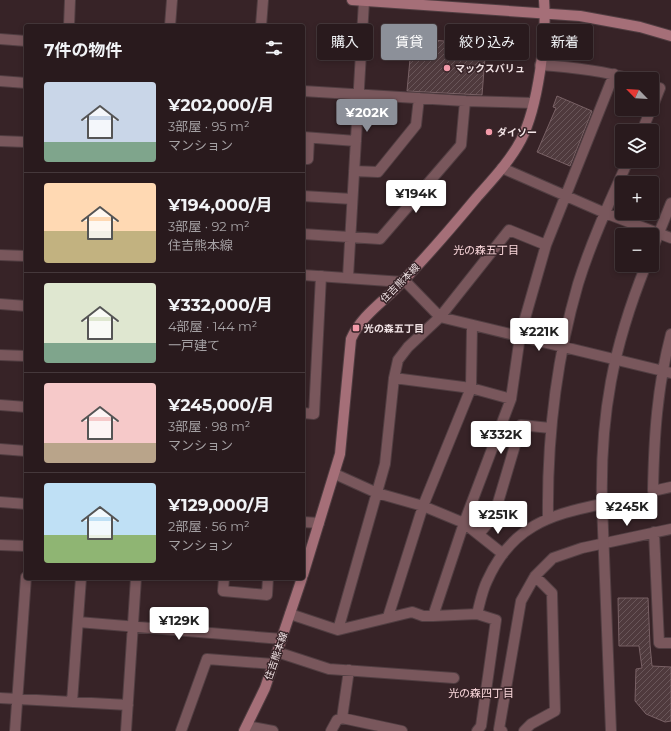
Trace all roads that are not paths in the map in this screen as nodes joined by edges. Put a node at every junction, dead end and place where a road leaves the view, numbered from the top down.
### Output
1 (70, 0) edge
2 (172, 0) edge
3 (263, 0) edge
4 (352, 0) edge
5 (544, 0) edge
6 (370, 1) edge
7 (545, 13) junction
8 (69, 24) edge
9 (170, 24) edge
10 (261, 24) edge
11 (671, 36) edge
12 (0, 39) edge
13 (24, 41) edge
14 (540, 65) junction
15 (614, 74) joint
16 (0, 81) edge
17 (24, 82) edge
18 (305, 91) edge
19 (358, 94) junction
20 (419, 98) junction
21 (465, 101) junction
22 (533, 103) junction
23 (306, 138) edge
24 (0, 141) edge
25 (356, 141) junction
26 (24, 142) edge
27 (305, 158) edge
28 (502, 168) junction
29 (625, 168) edge
30 (354, 170) junction
31 (305, 196) edge
32 (565, 196) junction
33 (352, 199) junction
34 (671, 203) edge
35 (605, 212) junction
36 (648, 228) edge
37 (659, 232) joint
38 (305, 234) edge
39 (350, 237) junction
40 (671, 238) edge
41 (546, 245) junction
42 (0, 255) edge
43 (24, 256) edge
44 (643, 272) edge
45 (305, 275) edge
46 (321, 276) junction
47 (348, 277) junction
48 (403, 281) junction
49 (0, 304) edge
50 (24, 306) edge
51 (440, 317) junction
52 (472, 326) junction
53 (671, 334) edge
54 (520, 336) junction
55 (564, 346) junction
56 (0, 355) edge
57 (24, 356) edge
58 (615, 359) junction
59 (666, 372) edge
60 (394, 378) junction
61 (471, 388) junction
62 (511, 399) junction
63 (0, 405) edge
64 (24, 407) edge
65 (305, 413) edge
66 (550, 428) junction
67 (0, 449) edge
68 (24, 451) edge
69 (335, 474) junction
70 (671, 487) edge
71 (378, 493) junction
72 (0, 502) edge
73 (24, 504) edge
74 (602, 504) junction
75 (423, 506) junction
76 (548, 518) junction
77 (305, 522) edge
78 (319, 523) junction
79 (464, 523) junction
80 (671, 528) edge
81 (654, 532) junction
82 (479, 534) junction
83 (604, 543) junction
84 (0, 545) edge
85 (24, 546) edge
86 (503, 554) junction
87 (305, 568) edge
88 (535, 576) junction
89 (26, 580) edge
90 (81, 580) edge
91 (136, 580) edge
92 (224, 580) edge
93 (268, 580) edge
94 (301, 580) edge
95 (290, 614) junction
96 (477, 614) junction
97 (434, 616) junction
98 (388, 617) junction
99 (78, 622) junction
100 (133, 626) junction
101 (338, 630) junction
102 (282, 639) junction
103 (671, 643) edge
104 (277, 652) junction
105 (273, 664) junction
106 (350, 670) junction
107 (454, 678) dead end
108 (0, 698) edge
109 (17, 699) junction
110 (72, 702) junction
111 (128, 705) junction
112 (342, 718) junction
113 (245, 729) edge
114 (15, 731) edge
115 (126, 731) edge
116 (181, 731) edge
117 (273, 731) edge
118 (331, 731) edge
119 (402, 731) edge
120 (477, 731) edge
121 (502, 731) edge
122 (524, 731) edge
123 (611, 731) edge

1 - 8 street
2 - 9 street
3 - 10 street
4 - 6 main road
5 - 7 main road, 住吉熊本線
6 - 7 main road
6 - 19 street
7 - 11 main road
7 - 14 main road, 住吉熊本線
12 - 13 street
14 - 15 street
14 - 22 main road, 住吉熊本線
15 - 32 street
16 - 17 street
18 - 19 street
19 - 20 street
19 - 25 street
20 - 21 street
20 - 30 street
21 - 22 street
21 - 39 street
22 - 28 main road, 住吉熊本線
23 - 25 street
23 - 27 street
24 - 26 street
25 - 30 street
28 - 32 street
28 - 48 main road, 住吉熊本線
29 - 35 street
30 - 33 street
31 - 33 street
32 - 35 street
32 - 41 street
33 - 39 street
34 - 37 street
35 - 36 street
35 - 55 street
37 - 40 street
38 - 39 street
39 - 47 street
41 - 51 street
41 - 54 street
42 - 43 street
44 - 58 street
45 - 46 street
46 - 47 street
46 - 65 street
47 - 48 street
48 - 51 street
48 - 69 main road, 住吉熊本線
49 - 50 street
51 - 52 street
51 - 60 street
52 - 54 street
52 - 61 street
53 - 59 street
54 - 55 street
54 - 62 street
55 - 58 street
55 - 66 street
56 - 57 street
58 - 59 street
58 - 74 street
59 - 70 street
60 - 61 street
60 - 71 street
61 - 62 street
61 - 75 street
62 - 79 street
63 - 64 street
66 - 76 street
66 - 82 street
67 - 68 street
69 - 71 street
69 - 78 main road, 住吉熊本線
71 - 75 street
71 - 101 street
72 - 73 street
74 - 76 street
74 - 83 street
75 - 79 street
75 - 98 street
76 - 86 street
77 - 78 street
78 - 87 main road, 住吉熊本線
79 - 82 street
79 - 97 street
80 - 81 street
81 - 83 street
81 - 103 street
82 - 86 street
83 - 88 street
83 - 123 street
84 - 85 street
86 - 96 street
88 - 121 street
88 - 122 street
89 - 109 street
90 - 99 street
91 - 100 street
92 - 93 street
94 - 95 main road, 住吉熊本線
95 - 101 street
95 - 102 main road, 住吉熊本線
96 - 97 street
96 - 120 street
97 - 98 street
98 - 101 street
99 - 100 street
99 - 110 street
100 - 102 street
100 - 111 street
102 - 104 main road, 住吉熊本線
104 - 105 main road, 住吉熊本線
104 - 106 street
105 - 113 main road, 住吉熊本線
105 - 116 street
106 - 107 street
106 - 112 street
108 - 109 street
109 - 110 street
109 - 114 street
110 - 111 street
111 - 115 street
112 - 118 street
112 - 119 street
113 - 117 street

